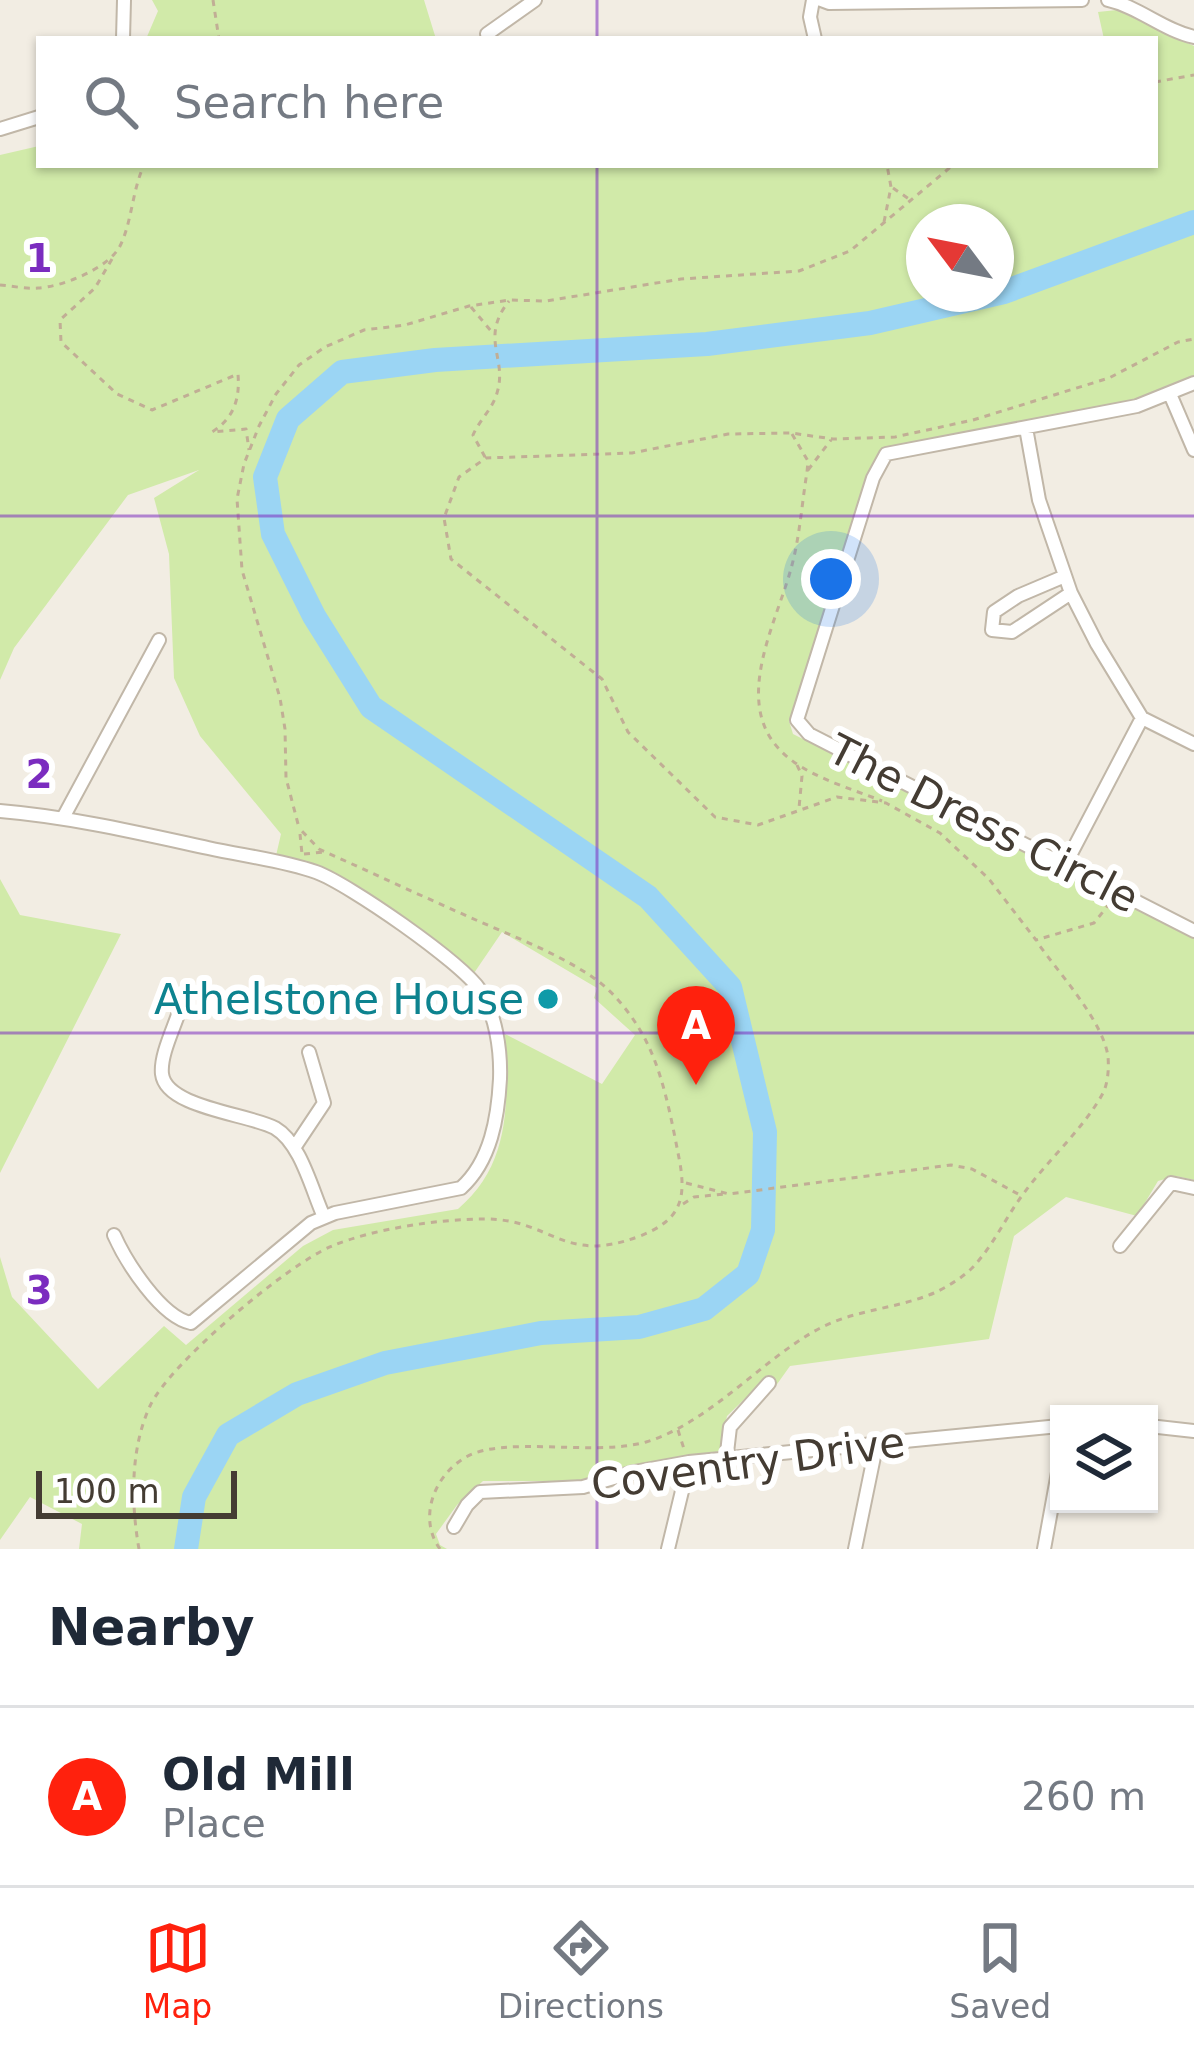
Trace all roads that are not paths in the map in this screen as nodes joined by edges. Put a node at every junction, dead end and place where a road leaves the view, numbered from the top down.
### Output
1 (124, 0) edge
2 (535, 0) edge
3 (817, 0) edge
4 (1082, 0) edge
5 (1108, 0) edge
6 (487, 34) dead end
7 (123, 36) edge
8 (814, 36) edge
9 (1194, 37) edge
10 (36, 118) edge
11 (0, 128) edge
12 (1194, 383) edge
13 (1170, 394) junction
14 (1026, 428) junction
15 (1194, 450) edge
16 (1065, 576) junction
17 (1072, 593) junction
18 (159, 640) dead end
19 (1142, 718) junction
20 (1194, 744) edge
21 (0, 811) edge
22 (64, 816) junction
23 (1065, 865) junction
24 (1194, 931) edge
25 (179, 1012) dead end
26 (309, 1052) dead end
27 (294, 1148) junction
28 (1194, 1188) edge
29 (323, 1217) junction
30 (113, 1235) dead end
31 (1120, 1246) dead end
32 (769, 1383) dead end
33 (1050, 1427) edge
34 (1158, 1427) edge
35 (1194, 1431) edge
36 (877, 1442) junction
37 (726, 1461) junction
38 (688, 1462) junction
39 (1051, 1513) edge
40 (454, 1527) dead end
41 (668, 1549) edge
42 (855, 1549) edge
43 (1044, 1549) edge

1 - 7 street
2 - 6 street
3 - 4 street
3 - 8 street
5 - 9 street
10 - 11 street
12 - 13 street, The Dress Circle
13 - 14 street, The Dress Circle
13 - 15 street
14 - 16 street
14 - 23 street, The Dress Circle
16 - 17 street
16 - 17 street
17 - 19 street
18 - 22 street
19 - 20 street
19 - 23 street
21 - 22 street
22 - 29 street
23 - 24 street, The Dress Circle
25 - 27 street
26 - 27 street
27 - 29 street
28 - 31 street
29 - 30 street
32 - 37 street
33 - 36 street, Coventry Drive
34 - 35 street
36 - 37 street, Coventry Drive
36 - 42 street
37 - 38 street, Coventry Drive
38 - 40 street, Coventry Drive
38 - 41 street
39 - 43 street

